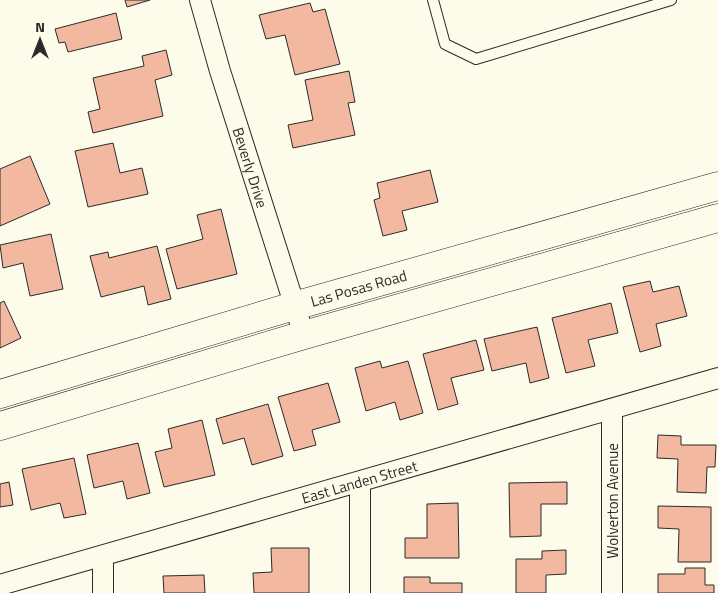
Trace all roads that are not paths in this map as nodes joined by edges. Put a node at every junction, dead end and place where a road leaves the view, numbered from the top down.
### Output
1 (200, 0) edge
2 (432, 0) edge
3 (671, 0) edge
4 (718, 186) edge
5 (718, 218) edge
6 (294, 306) junction
7 (304, 336) junction
8 (718, 378) edge
9 (0, 394) edge
10 (612, 409) junction
11 (0, 426) edge
12 (360, 482) junction
13 (103, 556) junction
14 (0, 586) edge
15 (103, 593) edge
16 (360, 593) edge
17 (612, 593) edge

1 - 6 street, Beverly Drive
2 - 3 lane
4 - 6 main road, Las Posas Road
5 - 7 main road, Las Posas Road
6 - 7 street, Beverly Drive
6 - 9 main road, Las Posas Road
7 - 11 main road, Las Posas Road
8 - 10 street, East Landen Street
10 - 12 street, East Landen Street
10 - 17 street, Wolverton Avenue
12 - 13 street, East Landen Street
12 - 16 street
13 - 14 street, East Landen Street
13 - 15 street

